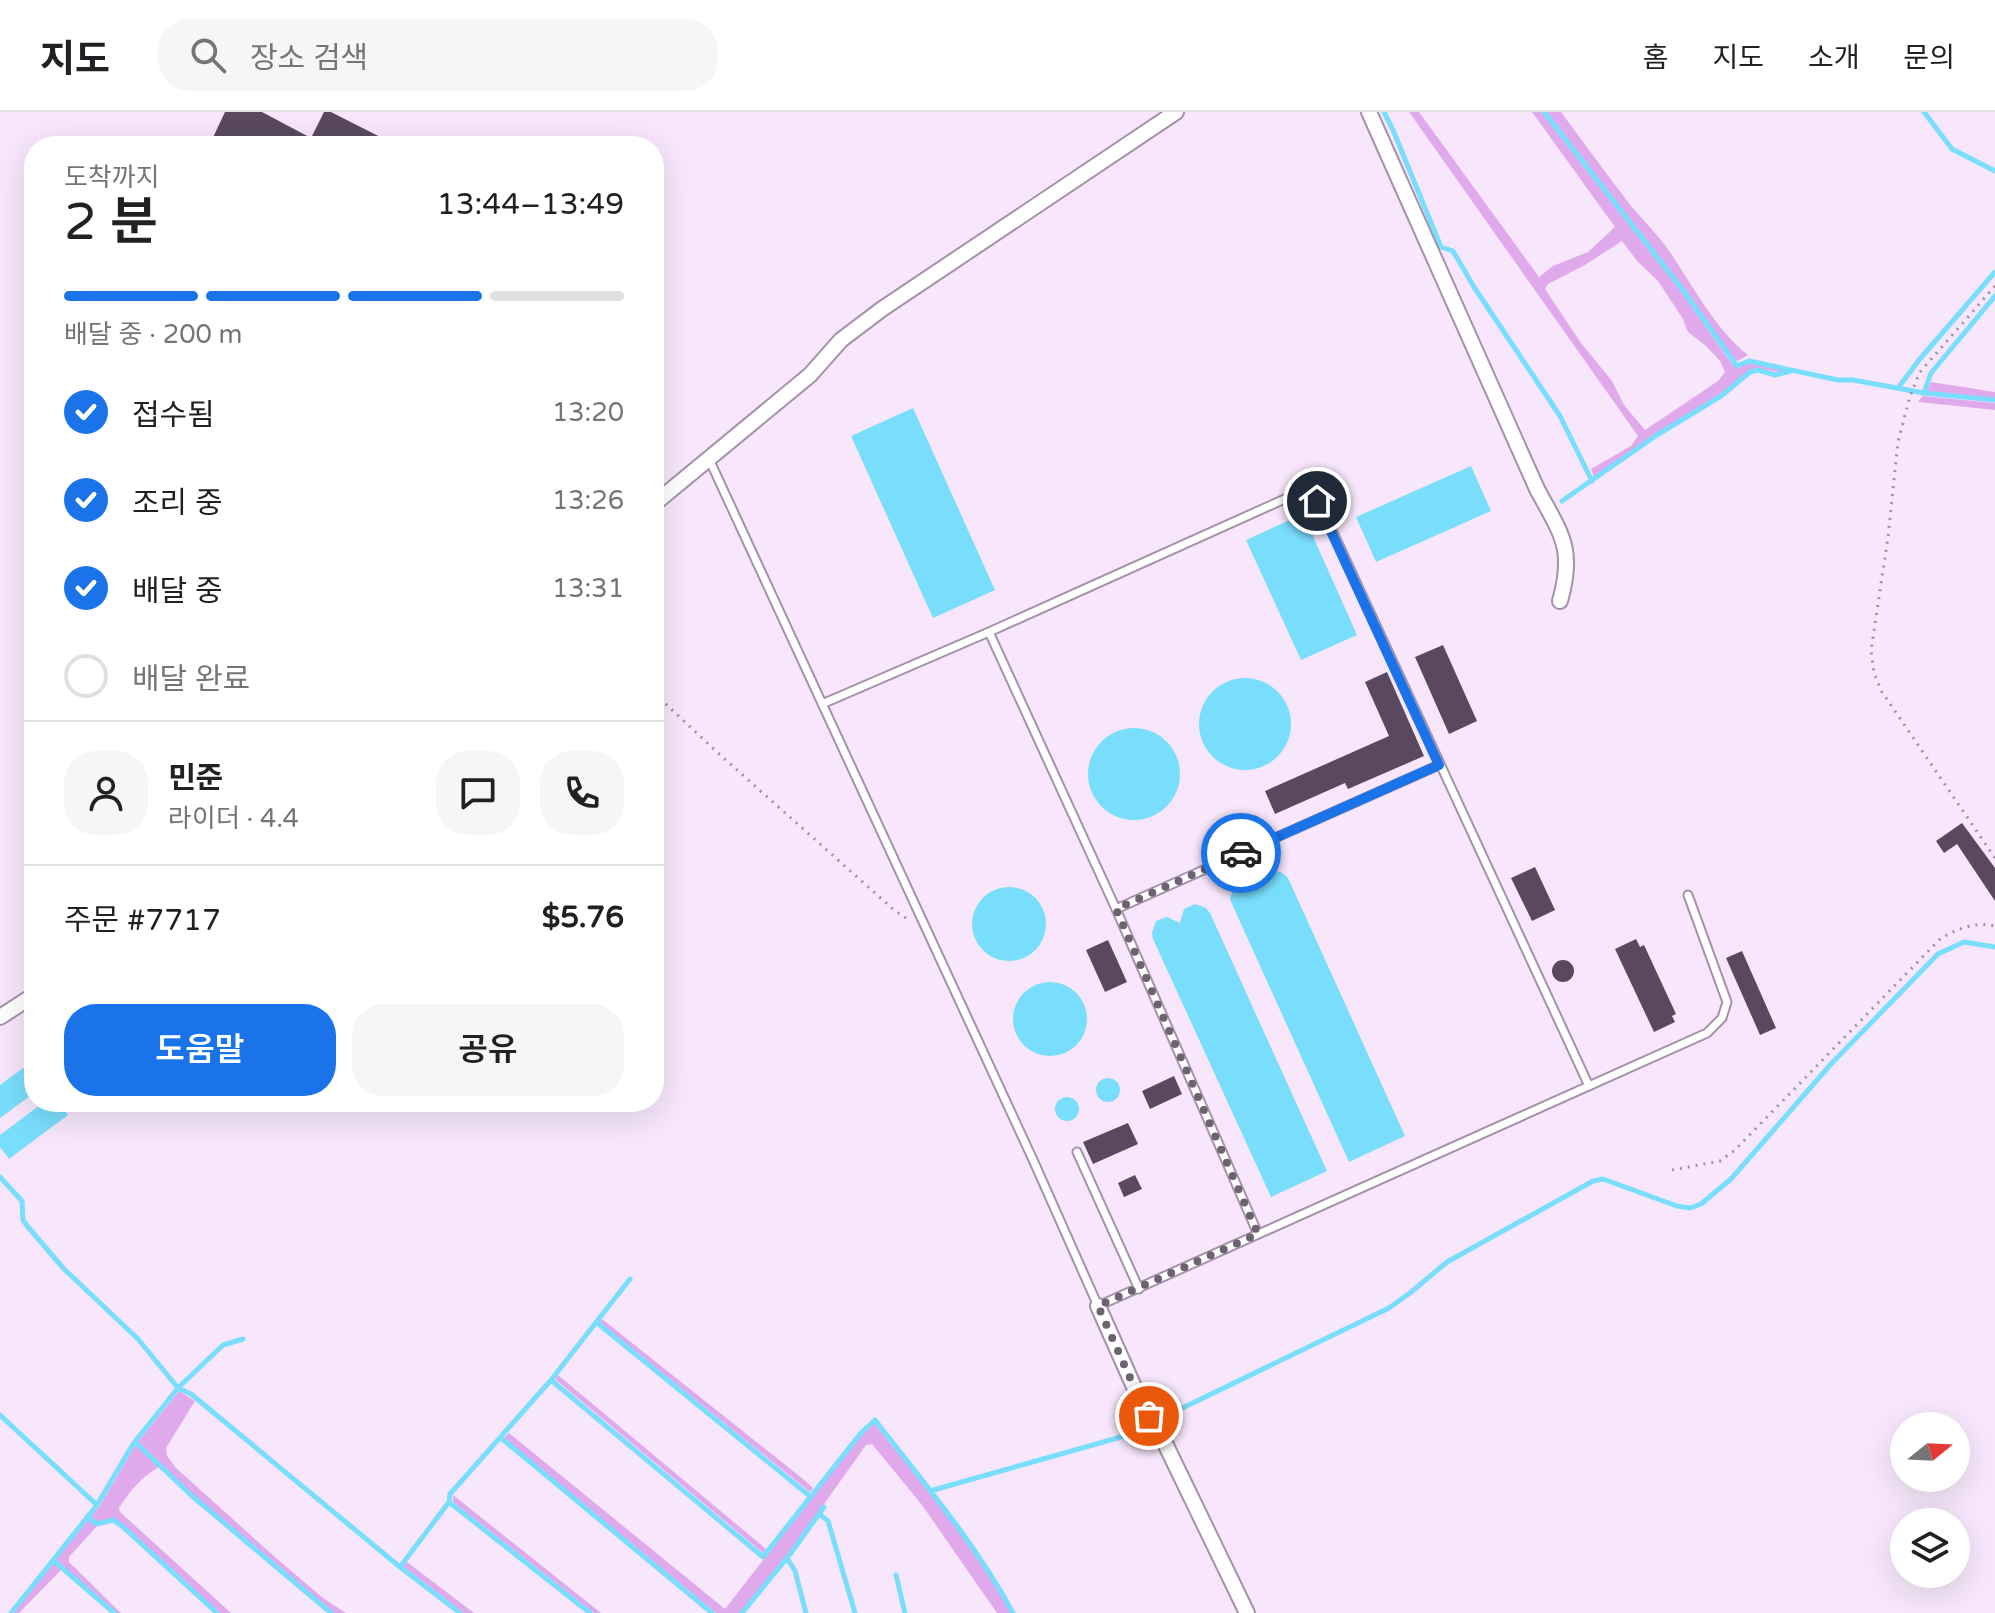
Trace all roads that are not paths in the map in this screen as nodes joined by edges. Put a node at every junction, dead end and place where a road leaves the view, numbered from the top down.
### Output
1 (1176, 112) edge
2 (1369, 112) edge
3 (709, 459) junction
4 (664, 496) edge
5 (1560, 601) dead end
6 (989, 632) junction
7 (822, 704) junction
8 (1439, 765) junction
9 (1688, 895) dead end
10 (1116, 909) junction
11 (24, 1001) edge
12 (0, 1017) edge
13 (1589, 1086) junction
14 (1077, 1152) dead end
15 (1258, 1234) junction
16 (1139, 1289) junction
17 (1098, 1306) junction
18 (1247, 1613) edge

1 - 3 street
2 - 5 street
3 - 4 street
3 - 7 lane
6 - 7 lane
6 - 8 lane
6 - 10 lane
7 - 17 lane
8 - 10 lane
8 - 13 lane
9 - 13 lane
10 - 15 lane
11 - 12 street
13 - 15 lane
14 - 16 lane
15 - 16 lane
16 - 17 lane
17 - 18 street

